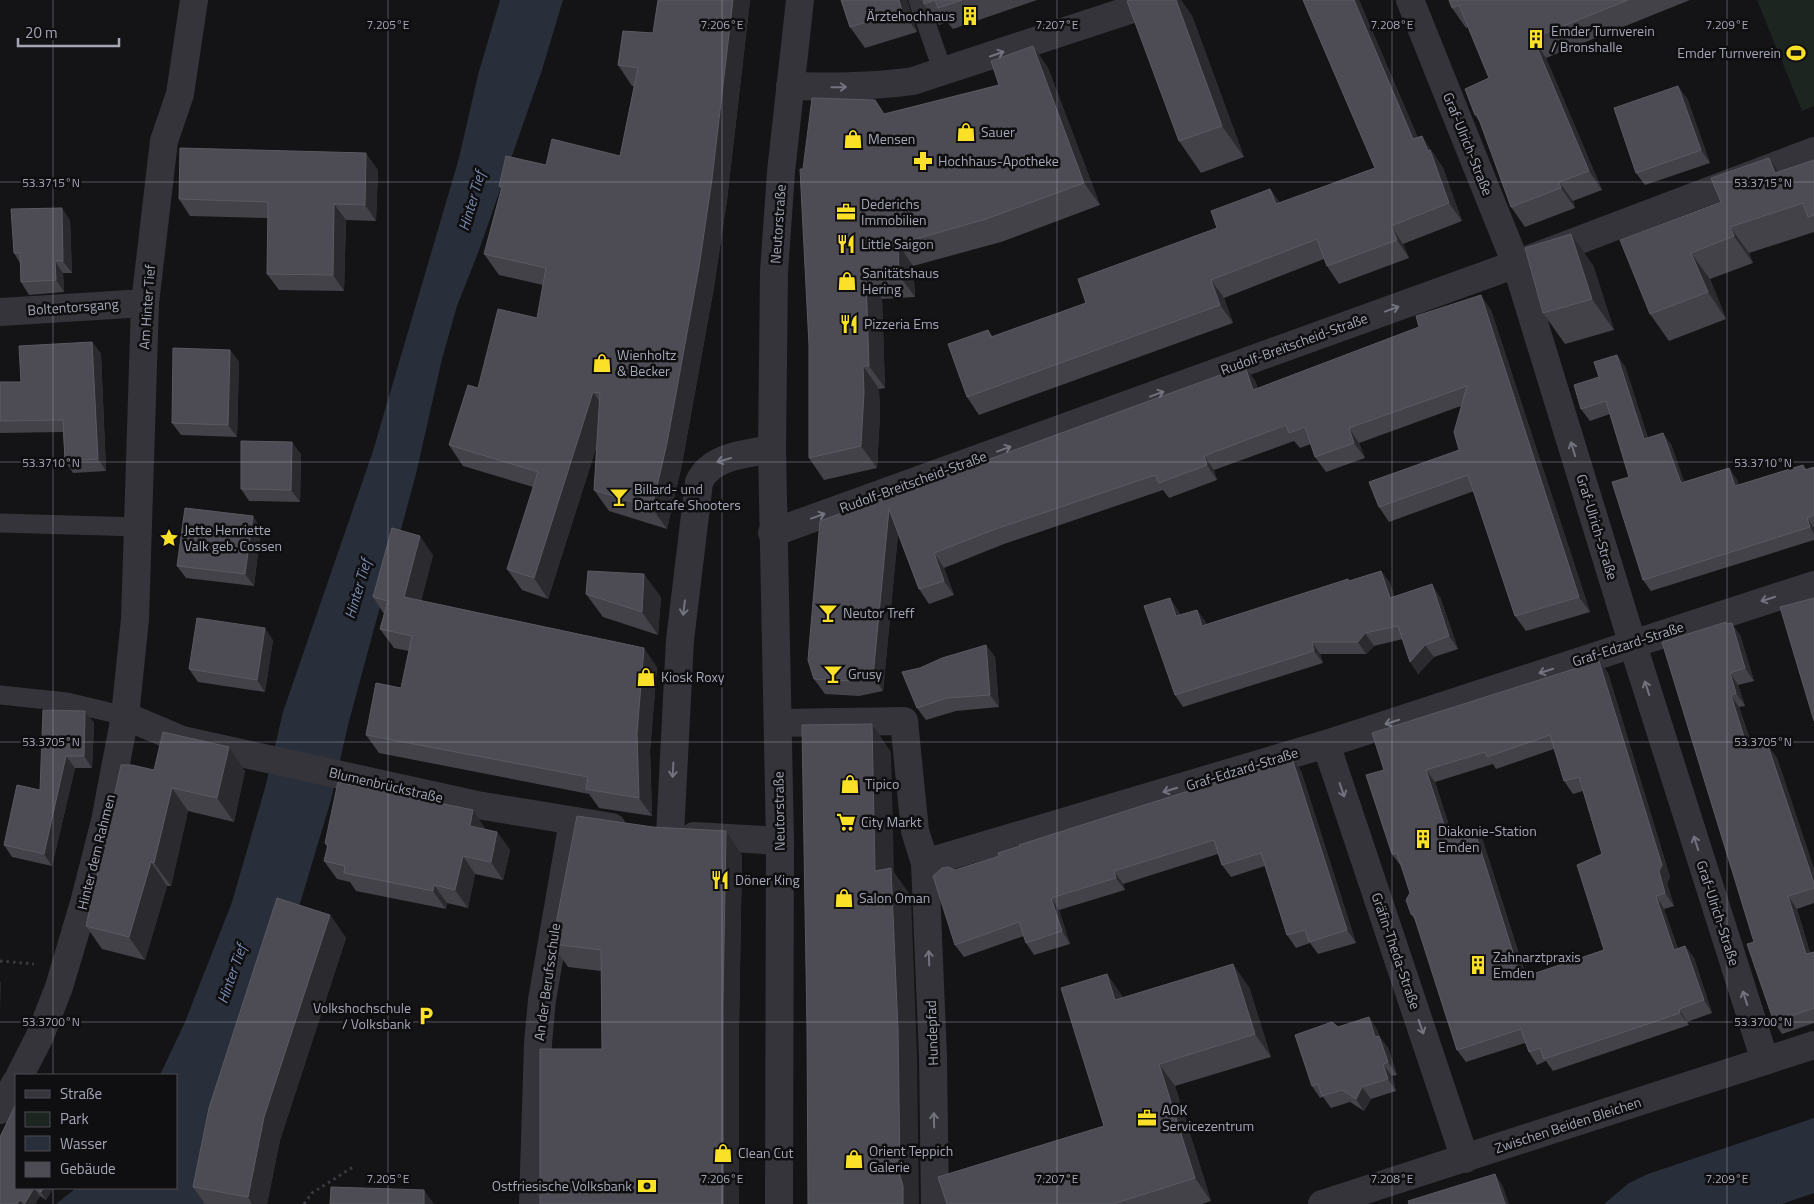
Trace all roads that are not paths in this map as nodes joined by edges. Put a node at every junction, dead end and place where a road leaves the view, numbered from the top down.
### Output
1 (194, 0) edge
2 (800, 0) edge
3 (918, 0) edge
4 (1160, 0) edge
5 (1410, 0) edge
6 (942, 72) junction
7 (790, 86) junction
8 (1814, 151) edge
9 (1516, 264) junction
10 (146, 302) junction
11 (0, 312) edge
12 (772, 449) junction
13 (0, 523) edge
14 (139, 527) junction
15 (772, 533) junction
16 (1814, 584) edge
17 (135, 619) joint
18 (1632, 642) junction
19 (0, 695) edge
20 (125, 716) junction
21 (778, 723) junction
22 (1326, 744) junction
23 (573, 821) junction
24 (670, 835) junction
25 (780, 841) junction
26 (925, 863) junction
27 (1814, 1045) edge
28 (1765, 1061) junction
29 (20, 1074) edge
30 (15, 1083) edge
31 (0, 1110) edge
32 (1465, 1159) junction
33 (533, 1204) edge
34 (779, 1204) edge
35 (934, 1204) edge
36 (1322, 1204) edge

1 - 10 street, Am Hinter Tief
2 - 7 street, Neutorstraße
3 - 6 lane
6 -> 4 street
5 - 9 street, Graf-Ulrich-Straße
7 -> 6 street
7 - 12 street, Neutorstraße
8 - 9 street, Rudolf-Breitscheid-Straße
15 -> 9 street, Rudolf-Breitscheid-Straße
18 -> 9 street, Graf-Ulrich-Straße
10 - 11 street, Boltentorsgang
10 - 14 street, Am Hinter Tief
12 - 15 street, Neutorstraße
12 -> 24 street
13 - 14 lane
14 - 17 street, Am Hinter Tief
15 - 21 street, Neutorstraße
16 -> 18 street, Graf-Edzard-Straße
17 - 20 street, Hinter dem Rahmen
18 -> 22 street, Graf-Edzard-Straße
28 -> 18 street, Graf-Ulrich-Straße
19 - 20 lane, Blumenbrückstraße
20 - 23 street, Blumenbrückstraße
20 - 29 street, Hinter dem Rahmen
21 - 25 street, Neutorstraße
21 - 26 street
22 -> 26 street, Graf-Edzard-Straße
22 -> 32 street, Gräfin-Theda-Straße
23 - 24 street, Blumenbrückstraße
23 - 33 street, An der Berufsschule
24 - 25 street, Blumenbrückstraße
25 - 34 street, Neutorstraße
35 -> 26 street, Hundepfad
27 - 28 street, Zwischen Beiden Bleichen
28 - 32 street, Zwischen Beiden Bleichen
30 - 31 street, Hinter dem Rahmen
32 - 36 street, Zwischen Beiden Bleichen

